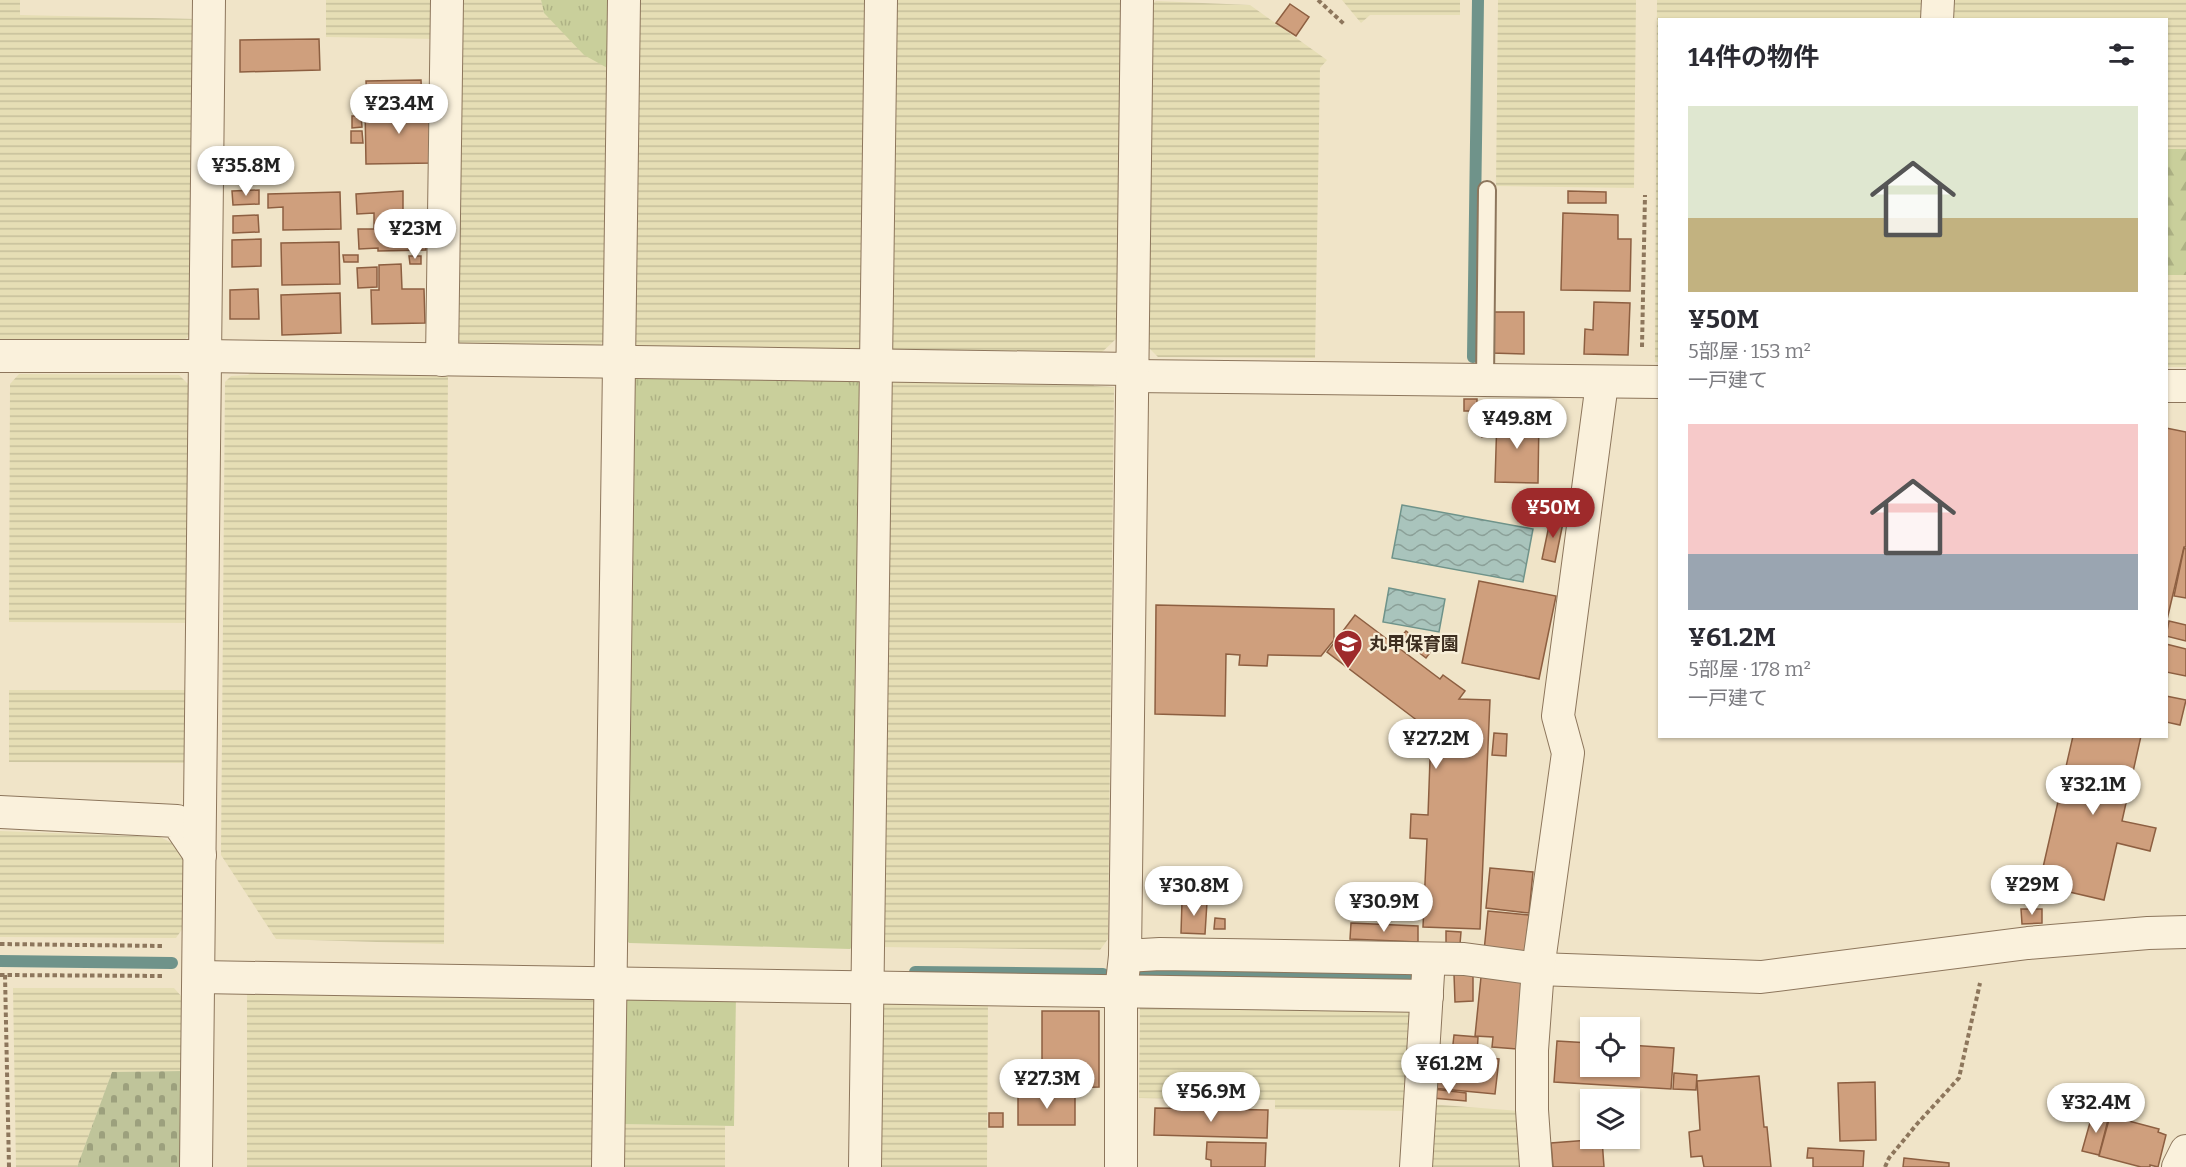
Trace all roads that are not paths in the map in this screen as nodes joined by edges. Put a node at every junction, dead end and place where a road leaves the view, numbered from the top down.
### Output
1 (209, 0) edge
2 (447, 0) edge
3 (624, 0) edge
4 (881, 0) edge
5 (1137, 0) edge
6 (1938, 0) edge
7 (1937, 18) edge
8 (1488, 190) dead end
9 (0, 356) edge
10 (204, 356) junction
11 (442, 360) junction
12 (619, 363) junction
13 (876, 366) junction
14 (1132, 373) junction
15 (1485, 381) junction
16 (1650, 382) edge
17 (1602, 383) junction
18 (2168, 386) edge
19 (2186, 386) edge
20 (0, 812) edge
21 (200, 855) junction
22 (2186, 932) edge
23 (1125, 956) junction
24 (1429, 959) junction
25 (199, 962) junction
26 (1538, 969) junction
27 (609, 983) junction
28 (868, 987) junction
29 (1121, 992) junction
30 (1427, 996) junction
31 (2186, 1152) edge
32 (196, 1167) edge
33 (608, 1167) edge
34 (865, 1167) edge
35 (1121, 1167) edge
36 (1416, 1167) edge
37 (1536, 1167) edge
38 (2178, 1167) edge

1 - 10 street
2 - 11 street
3 - 12 street
4 - 13 street
5 - 14 street
6 - 7 street
8 - 15 lane
9 - 10 street
10 - 11 street
10 - 21 street
11 - 12 street
12 - 13 street
12 - 27 street
13 - 14 street
13 - 28 street
14 - 15 street
14 - 23 street
15 - 17 street
16 - 17 street
17 - 26 street
18 - 19 street
20 - 21 street
21 - 25 street
22 - 26 street
23 - 24 street
23 - 29 street
24 - 26 street
24 - 30 street
25 - 27 street
25 - 32 street
26 - 37 street
27 - 28 street
27 - 33 street
28 - 29 street
28 - 34 street
29 - 30 street
29 - 35 street
30 - 36 street
31 - 38 street

